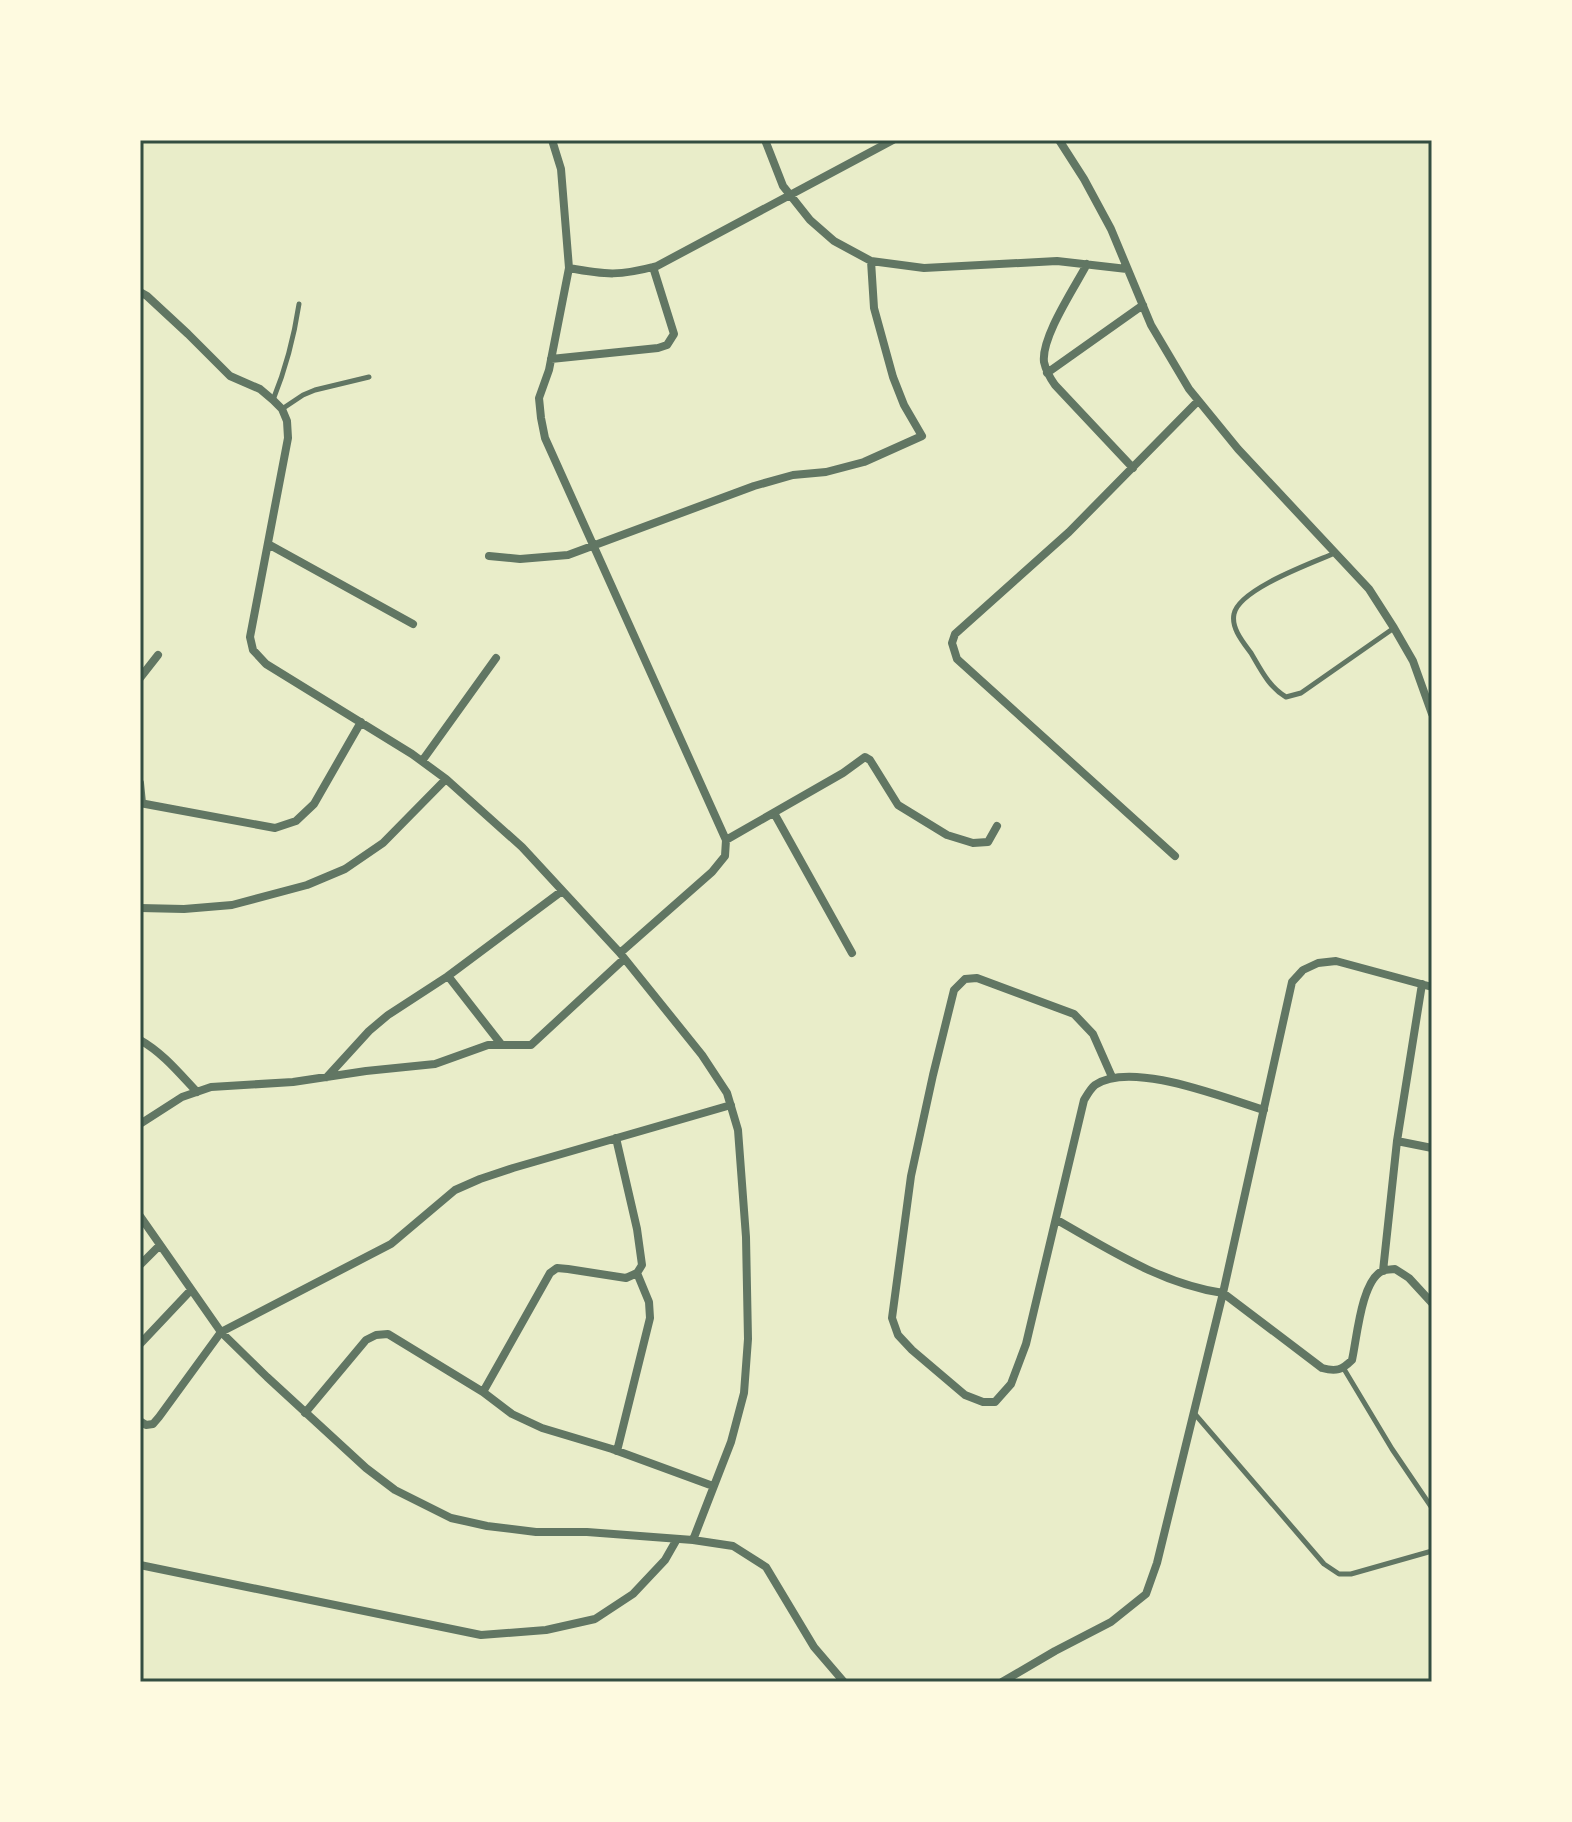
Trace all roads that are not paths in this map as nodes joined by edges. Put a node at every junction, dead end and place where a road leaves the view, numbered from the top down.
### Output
1 (552, 140) edge
2 (765, 140) edge
3 (893, 140) edge
4 (1059, 140) edge
5 (790, 195) junction
6 (871, 261) junction
7 (1087, 264) junction
8 (653, 267) junction
9 (569, 268) junction
10 (1127, 269) junction
11 (140, 292) edge
12 (299, 304) dead end
13 (1143, 305) junction
14 (551, 359) junction
15 (1047, 373) junction
16 (369, 377) dead end
17 (273, 400) junction
18 (1198, 401) junction
19 (282, 409) junction
20 (1133, 468) junction
21 (268, 544) junction
22 (595, 547) junction
23 (1336, 552) junction
24 (489, 556) dead end
25 (413, 624) dead end
26 (1394, 628) junction
27 (158, 655) dead end
28 (496, 658) dead end
29 (140, 678) edge
30 (1432, 714) edge
31 (361, 722) junction
32 (422, 761) junction
33 (446, 779) junction
34 (140, 783) edge
35 (141, 803) edge
36 (774, 813) junction
37 (997, 826) dead end
38 (726, 840) junction
39 (1175, 856) dead end
40 (562, 891) junction
41 (140, 908) edge
42 (852, 953) dead end
43 (622, 956) junction
44 (448, 976) junction
45 (1427, 986) edge
46 (140, 1040) edge
47 (501, 1044) junction
48 (327, 1077) junction
49 (1112, 1077) junction
50 (197, 1092) junction
51 (731, 1105) junction
52 (1264, 1110) junction
53 (140, 1124) edge
54 (616, 1138) junction
55 (1397, 1141) junction
56 (1432, 1148) edge
57 (140, 1216) edge
58 (1057, 1220) junction
59 (160, 1245) junction
60 (140, 1265) edge
61 (1383, 1271) junction
62 (637, 1273) junction
63 (191, 1290) junction
64 (1223, 1293) junction
65 (1432, 1303) edge
66 (221, 1332) junction
67 (140, 1344) edge
68 (1344, 1369) junction
69 (483, 1392) junction
70 (305, 1413) junction
71 (1194, 1413) junction
72 (140, 1421) edge
73 (617, 1451) junction
74 (713, 1486) junction
75 (1432, 1508) edge
76 (677, 1539) junction
77 (693, 1540) junction
78 (1432, 1551) edge
79 (140, 1565) edge
80 (844, 1682) edge
81 (1002, 1682) edge

1 - 9 street
2 - 5 street
3 - 5 street
4 - 10 street
5 - 6 street
5 - 8 street
6 - 7 street
6 - 22 street
7 - 10 street
7 - 15 street
8 - 9 street
8 - 14 street
9 - 14 street
10 - 13 street
11 - 17 street
12 - 17 lane
13 - 15 street
13 - 18 street
14 - 22 street
15 - 20 street
16 - 19 lane
17 - 19 street
18 - 20 street
18 - 23 street
19 - 21 street
20 - 39 street
21 - 25 street
21 - 31 street
22 - 24 street
22 - 38 street
23 - 26 street
23 - 26 lane
26 - 30 street
27 - 29 street
28 - 32 street
31 - 32 street
31 - 35 street
32 - 33 street
33 - 40 street
33 - 41 street
34 - 35 street
36 - 37 street
36 - 38 street
36 - 42 street
38 - 43 street
40 - 43 street
40 - 44 street
43 - 47 street
43 - 51 street
44 - 47 street
44 - 48 street
45 - 52 street
45 - 55 street
46 - 50 street
47 - 48 street
48 - 50 street
49 - 52 street
49 - 58 street
49 - 58 street
50 - 53 street
51 - 54 street
51 - 74 street
52 - 64 street
54 - 62 street
54 - 66 street
55 - 56 street
55 - 61 street
57 - 59 street
58 - 64 street
59 - 60 street
59 - 63 street
61 - 65 street
61 - 68 street
62 - 69 street
62 - 73 street
63 - 66 street
63 - 67 street
64 - 68 street
64 - 71 street
66 - 70 street
66 - 72 street
68 - 75 lane
69 - 70 street
69 - 73 street
70 - 76 street
71 - 78 lane
71 - 81 street
73 - 74 street
74 - 77 street
76 - 77 street
76 - 79 street
77 - 80 street

